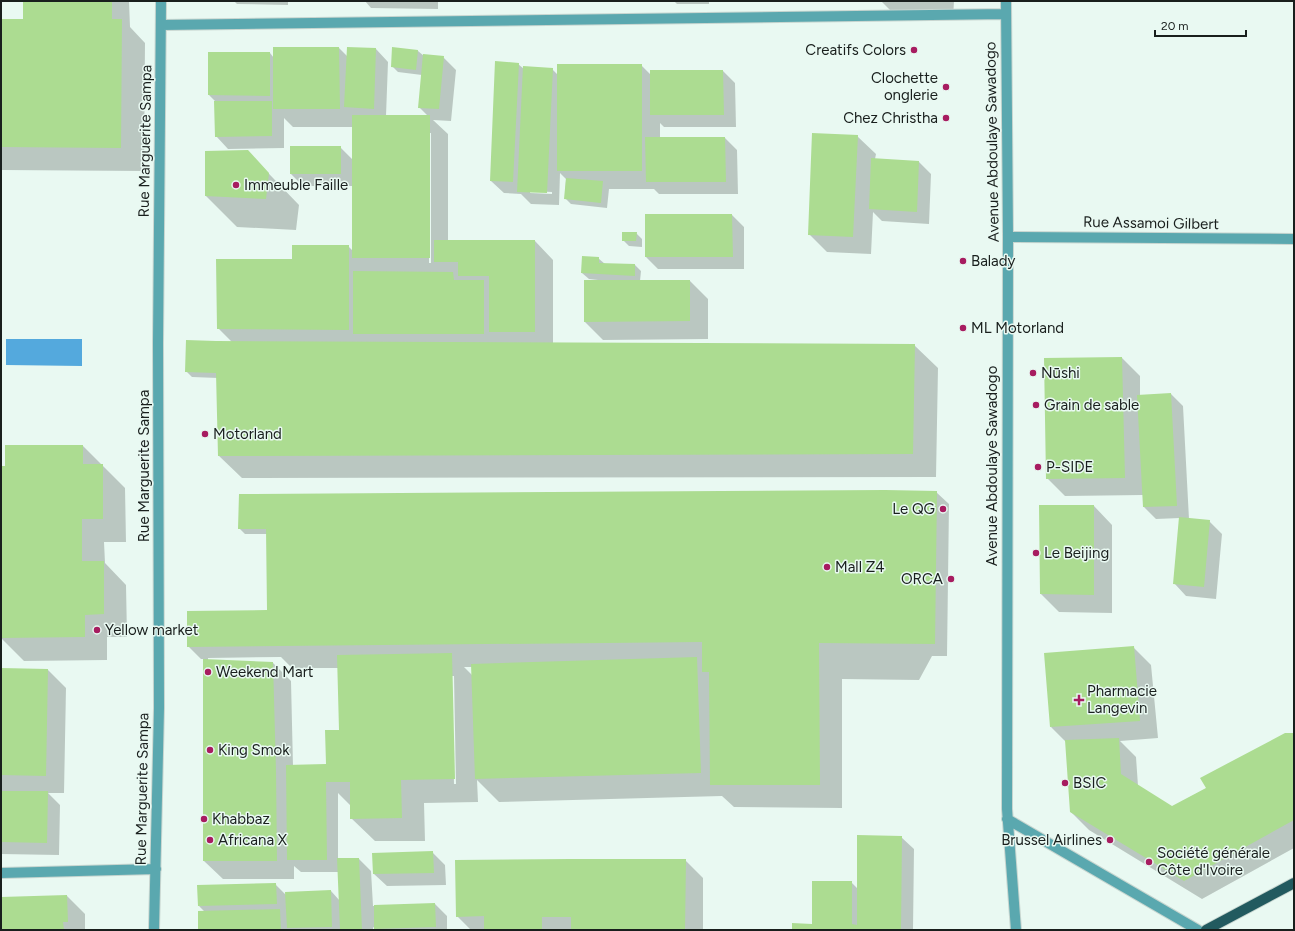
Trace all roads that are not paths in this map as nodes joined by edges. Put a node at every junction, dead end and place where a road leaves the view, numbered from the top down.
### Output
1 (161, 1) edge
2 (1006, 1) edge
3 (1006, 14) junction
4 (161, 25) junction
5 (1008, 237) junction
6 (1294, 240) edge
7 (1008, 819) junction
8 (156, 869) junction
9 (1, 873) edge
10 (1294, 883) edge
11 (154, 930) edge
12 (1016, 930) edge
13 (1198, 930) edge
14 (1206, 930) edge

1 - 4 street, Rue Marguerite Sampa
2 - 3 street, Avenue Abdoulaye Sawadogo
3 - 4 street
3 - 5 street, Avenue Abdoulaye Sawadogo
4 - 8 street, Rue Marguerite Sampa
5 - 6 street, Rue Assamoi Gilbert
5 - 7 street, Avenue Abdoulaye Sawadogo
7 - 12 street, Avenue Abdoulaye Sawadogo
7 - 13 street
8 - 9 street
8 - 11 street, Rue Marguerite Sampa
10 - 14 main road

